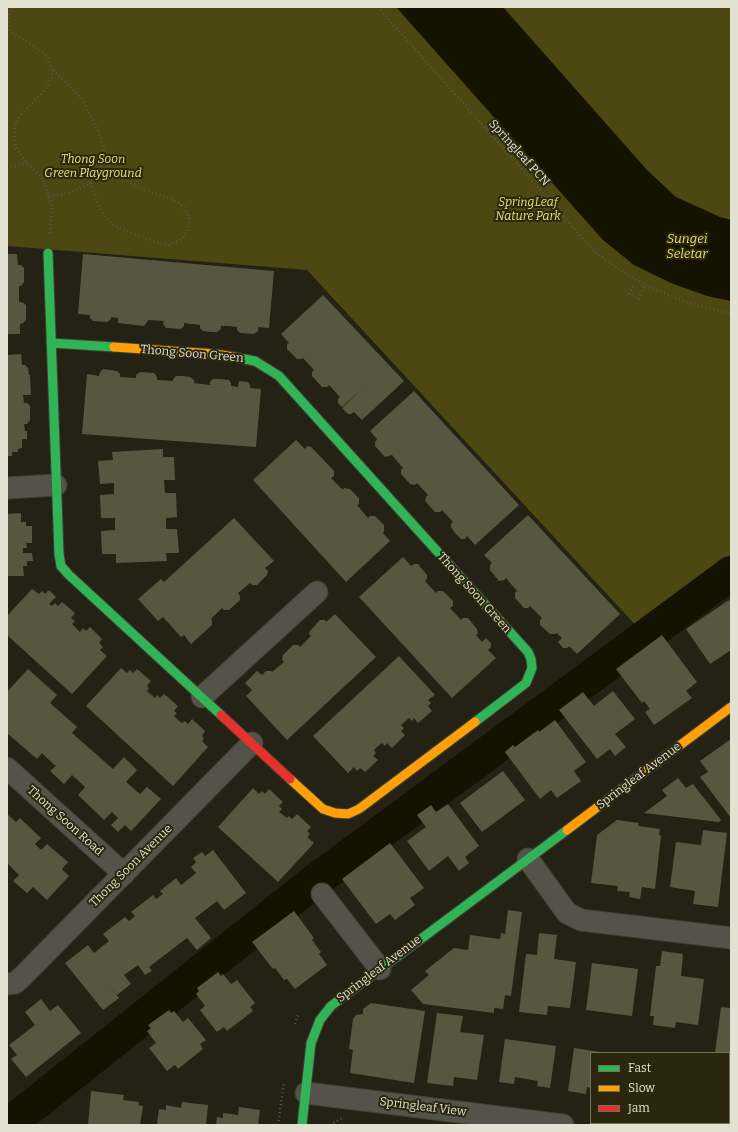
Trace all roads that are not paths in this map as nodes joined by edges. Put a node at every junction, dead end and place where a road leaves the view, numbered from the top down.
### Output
1 (48, 253) road end
2 (51, 343) junction
3 (56, 486) junction
4 (7, 488) edge
5 (317, 592) dead end
6 (202, 697) junction
7 (731, 707) edge
8 (252, 744) junction
9 (7, 768) edge
10 (528, 859) junction
11 (124, 874) junction
12 (322, 894) dead end
13 (731, 938) edge
14 (380, 969) junction
15 (7, 984) edge
16 (306, 1093) junction
17 (302, 1125) edge
18 (563, 1125) edge

1 - 2 street, Thong Soon Green
2 - 3 street, Thong Soon Green
2 - 8 street, Thong Soon Green
3 - 4 street
3 - 6 street, Thong Soon Green
5 - 6 street
6 - 8 street, Thong Soon Green
7 - 10 street, Springleaf Avenue
8 - 11 street, Thong Soon Avenue
9 - 11 street, Thong Soon Road
10 - 13 street
10 - 14 street, Springleaf Avenue
11 - 15 street, Thong Soon Avenue
12 - 14 street
14 - 16 street, Springleaf Avenue
16 - 17 street, Springleaf Avenue
16 - 18 street, Springleaf View

